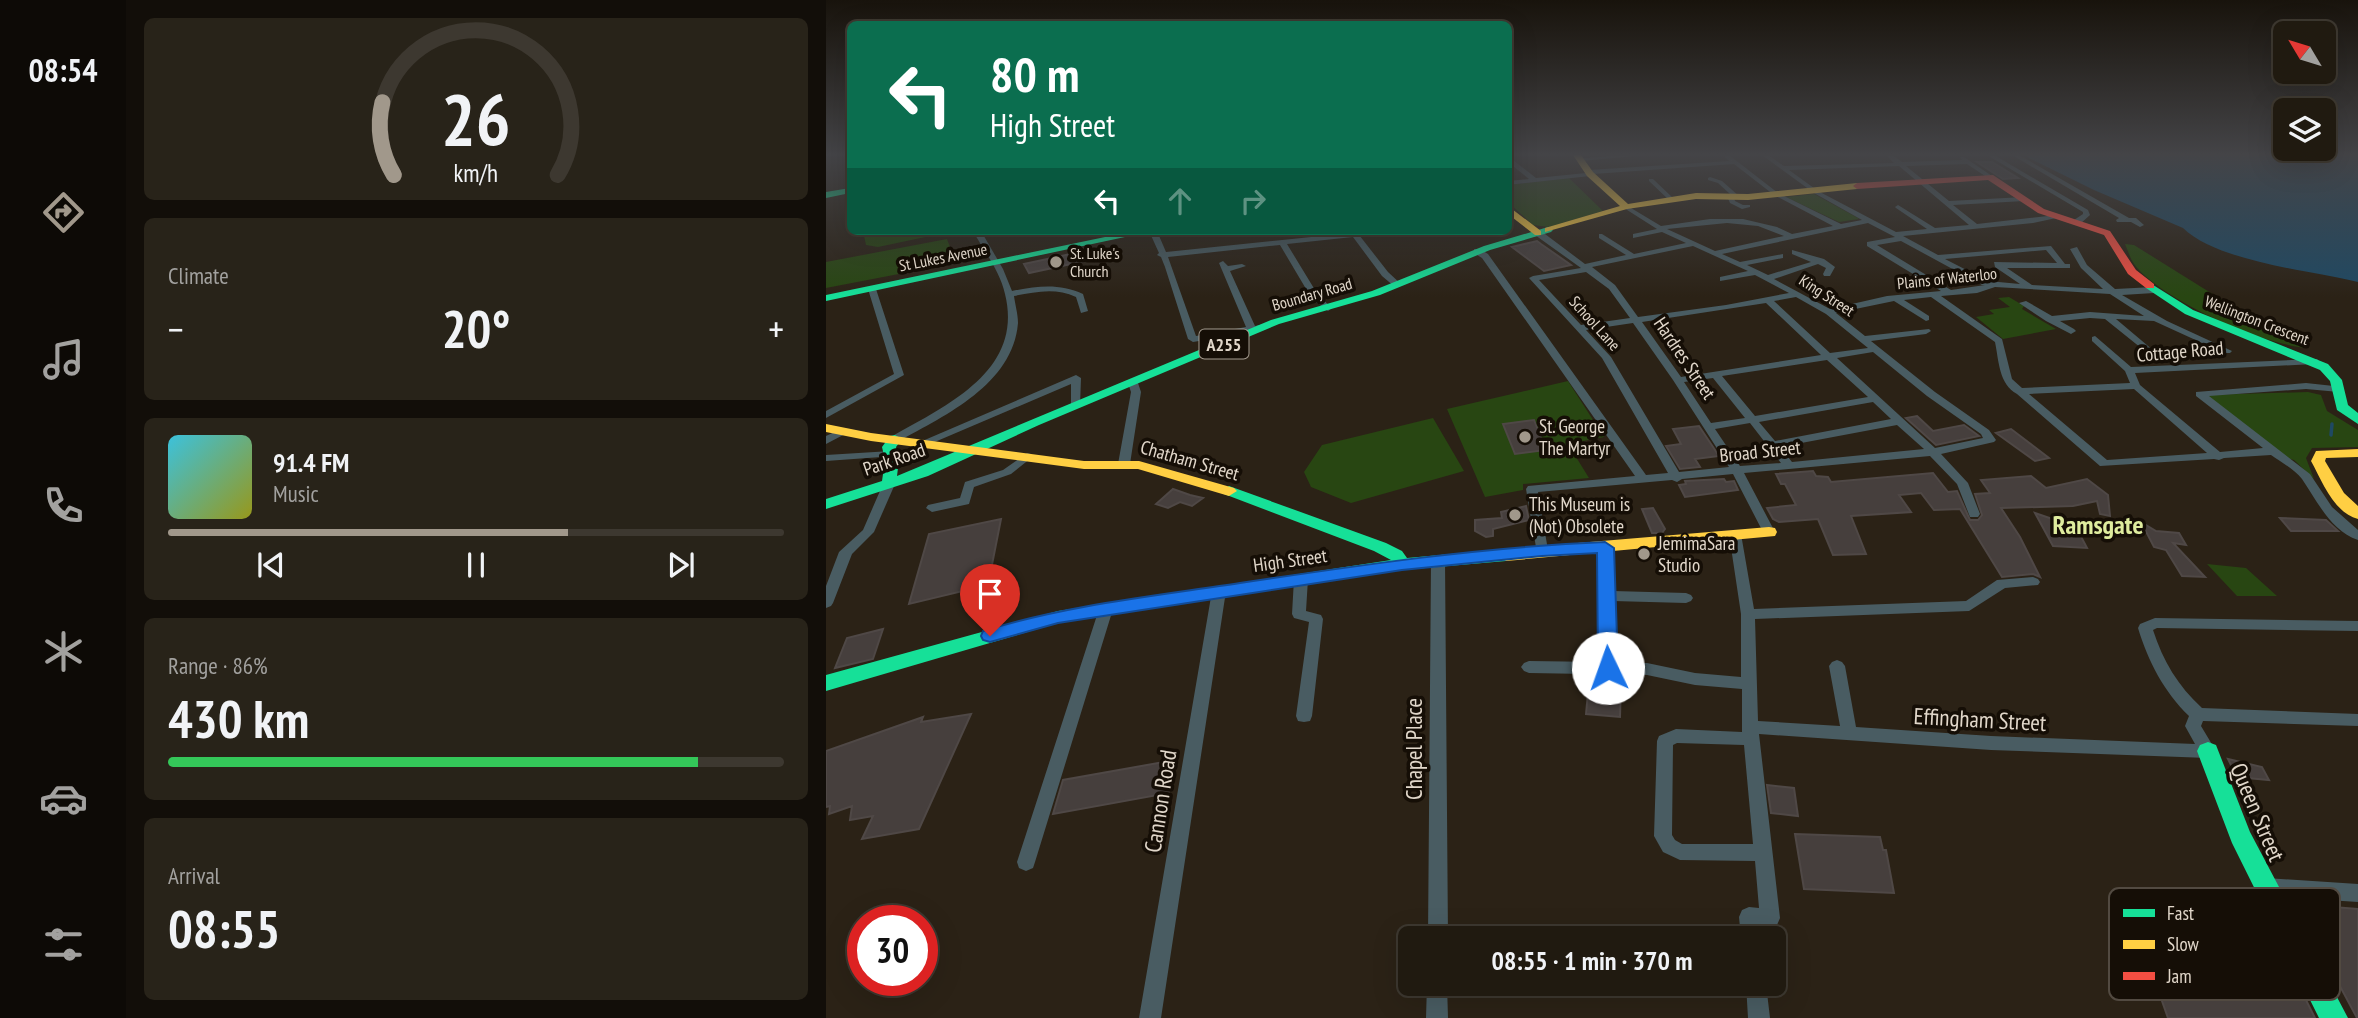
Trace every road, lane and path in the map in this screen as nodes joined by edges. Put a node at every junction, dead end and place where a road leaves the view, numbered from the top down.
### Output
1 (1622, 203) edge
2 (1651, 203) edge
3 (1793, 203) edge
4 (1837, 203) edge
5 (1947, 203) joint
6 (1956, 203) edge
7 (2029, 203) edge
8 (2071, 203) edge
9 (2098, 203) edge
10 (1898, 206) dead end
11 (1626, 207) junction
12 (1512, 212) edge
13 (2057, 217) junction
14 (2126, 219) dead end
15 (1870, 220) junction
16 (2077, 222) junction
17 (1839, 226) junction
18 (1975, 226) junction
19 (1662, 229) junction
20 (1933, 230) junction
21 (1538, 233) junction
22 (979, 235) edge
23 (1132, 235) edge
24 (1153, 235) edge
25 (1338, 235) edge
26 (1356, 235) edge
27 (1636, 236) dead end
28 (1790, 236) junction
29 (1900, 236) junction
30 (1604, 240) dead end
31 (1282, 242) junction
32 (1692, 244) junction
33 (2074, 249) dead end
34 (1477, 251) junction
35 (1796, 252) dead end
36 (1715, 253) junction
37 (1975, 253) junction
38 (1161, 255) junction
39 (1632, 256) junction
40 (1780, 256) dead end
41 (1936, 257) junction
42 (1821, 261) junction
43 (995, 264) junction
44 (1739, 265) junction
45 (1998, 265) junction
46 (1242, 266) dead end
47 (2063, 266) junction
48 (1587, 267) junction
49 (2084, 267) junction
50 (1756, 272) junction
51 (1826, 274) dead end
52 (1725, 277) dead end
53 (1768, 278) junction
54 (1398, 285) junction
55 (1995, 285) junction
56 (2032, 288) junction
57 (872, 289) junction
58 (2154, 290) junction
59 (2116, 292) junction
60 (1951, 293) junction
61 (1010, 294) junction
62 (1798, 294) junction
63 (1934, 295) junction
64 (826, 298) edge
65 (1895, 298) junction
66 (1768, 300) junction
67 (2023, 303) dead end
68 (1328, 308) junction
69 (1084, 311) dead end
70 (1829, 312) junction
71 (2107, 316) junction
72 (1926, 318) dead end
73 (2049, 319) junction
74 (2154, 319) junction
75 (1637, 321) junction
76 (1258, 327) junction
77 (1580, 328) junction
78 (1926, 331) dead end
79 (2071, 331) dead end
80 (1864, 339) junction
81 (2095, 339) dead end
82 (2104, 347) junction
83 (2085, 348) dead end
84 (1877, 349) junction
85 (2227, 351) dead end
86 (2151, 353) dead end
87 (1828, 355) junction
88 (2314, 360) junction
89 (2129, 370) junction
90 (1715, 374) junction
91 (1076, 378) joint
92 (1678, 380) junction
93 (1133, 383) junction
94 (2136, 386) junction
95 (2339, 389) junction
96 (2017, 391) junction
97 (1875, 399) junction
98 (1076, 404) junction
99 (826, 415) edge
100 (2358, 419) edge
101 (1751, 420) junction
102 (1899, 421) junction
103 (1708, 427) junction
104 (826, 428) edge
105 (843, 431) junction
106 (1990, 440) joint
107 (826, 441) edge
108 (906, 444) junction
109 (1771, 445) junction
110 (974, 449) junction
111 (2274, 451) junction
112 (1933, 452) junction
113 (2358, 453) edge
114 (1027, 456) junction
115 (826, 457) edge
116 (2219, 457) junction
117 (1124, 464) junction
118 (1790, 466) junction
119 (1737, 471) junction
120 (1677, 478) junction
121 (1644, 480) junction
122 (889, 484) junction
123 (826, 504) edge
124 (932, 508) dead end
125 (1975, 514) dead end
126 (2358, 514) edge
127 (1769, 531) joint
128 (1735, 534) junction
129 (2358, 536) edge
130 (1605, 548) junction
131 (1542, 550) junction
132 (1438, 560) junction
133 (1402, 565) junction
134 (1301, 579) junction
135 (2034, 582) dead end
136 (1219, 591) junction
137 (1604, 596) junction
138 (1686, 598) dead end
139 (826, 603) edge
140 (1106, 609) junction
141 (1748, 614) junction
142 (2358, 626) edge
143 (1838, 666) dead end
144 (1529, 667) dead end
145 (1608, 668) junction
146 (826, 683) edge
147 (1748, 684) junction
148 (2198, 714) junction
149 (1304, 716) dead end
150 (2358, 720) edge
151 (1750, 733) junction
152 (1849, 734) junction
153 (2208, 751) junction
154 (1763, 853) junction
155 (1026, 862) dead end
156 (2266, 887) joint
157 (2284, 888) edge
158 (2340, 891) edge
159 (2358, 892) edge
160 (1438, 926) edge
161 (1750, 926) edge
162 (1437, 996) edge
163 (1758, 996) edge
164 (2325, 1000) edge
165 (1150, 1018) edge
166 (1437, 1018) edge
167 (1759, 1018) edge
168 (2334, 1018) edge

1 - 11 main road
2 - 11 main road, Boundary Road
3 - 17 street
4 - 15 street
5 - 6 street
5 - 18 street
7 - 13 main road, Wellington Crescent
8 - 16 street
9 - 14 street
10 - 20 street
11 - 19 street, King Street
11 - 21 main road, Boundary Road / A255
12 - 21 main road
13 - 16 main road, Wellington Crescent
13 - 18 street
15 - 17 street
15 - 29 street
16 - 58 main road, Wellington Crescent
17 - 28 street
18 - 20 street
19 - 27 street
19 - 28 street
19 - 32 street, King Street
20 - 29 street
21 - 34 main road, Boundary Road / A255
21 - 48 street, Hardres Street
22 - 43 street
23 - 43 main road, St Lukes Avenue
24 - 38 street
25 - 31 street
26 - 54 street
28 - 36 street
29 - 41 street
29 - 60 street
30 - 39 street
31 - 38 street
31 - 68 street
32 - 36 street, King Street
32 - 39 street
33 - 49 street
34 - 54 main road, Boundary Road / A255
34 - 121 street
35 - 42 street
36 - 44 street, King Street
37 - 41 street
37 - 45 street
37 - 47 street
38 - 76 street
39 - 48 street
40 - 44 street
41 - 55 street
42 - 51 street
42 - 53 street
43 - 57 main road, St Lukes Avenue
43 - 61 street
44 - 50 street, King Street
45 - 47 street
45 - 56 street
46 - 76 street
47 - 49 street
48 - 75 street, Hardres Street
48 - 77 street, School Lane
49 - 59 street
50 - 52 street
50 - 53 street, King Street
53 - 62 street, King Street
54 - 68 main road, Boundary Road / A255
55 - 56 street, Plains of Waterloo
55 - 60 street, Plains of Waterloo
56 - 59 street, Plains of Waterloo
57 - 64 main road, St Lukes Avenue
57 - 99 street
58 - 59 street, Plains of Waterloo
58 - 88 main road, Wellington Crescent
59 - 74 street
60 - 63 street, Plains of Waterloo
61 - 69 street
61 - 108 street
62 - 66 street
62 - 70 street, King Street
63 - 65 street, Plains of Waterloo
63 - 96 street
65 - 70 street, Plains of Waterloo
65 - 72 street
66 - 75 street
66 - 87 street
67 - 73 street
68 - 76 main road, Boundary Road / A255
70 - 80 street, King Street
71 - 73 street
71 - 74 street
71 - 86 street
73 - 79 street
74 - 85 street
75 - 77 street
75 - 92 street, Hardres Street
76 - 93 main road, Boundary Road / A255
77 - 120 street, School Lane
78 - 80 street
80 - 84 street, King Street
81 - 82 street
82 - 83 street
82 - 89 street
84 - 87 street
84 - 106 street, King Street
87 - 90 street
87 - 97 street
88 - 89 street, Cottage Road
88 - 95 main road
89 - 94 street, Cottage Road
90 - 92 street
90 - 101 street
91 - 98 street
91 - 108 street
92 - 103 street, Hardres Street
93 - 98 main road, Boundary Road / A255
93 - 117 street
94 - 96 street
94 - 116 street, Cottage Road
95 - 100 main road
95 - 111 street
96 - 116 street
97 - 101 street
97 - 102 street
98 - 110 main road, Boundary Road / A255
101 - 103 street
101 - 109 street
102 - 109 street
102 - 112 street
103 - 119 street, Hardres Street
104 - 105 main road, Chatham Street
105 - 107 street
105 - 108 main road, Chatham Street
106 - 112 street, Broad Street
108 - 110 main road, Chatham Street
108 - 115 street
108 - 122 main road
109 - 118 street
110 - 114 main road, Chatham Street
110 - 122 main road, Park Road / A255
111 - 116 street
111 - 129 street
112 - 118 street, Broad Street
112 - 125 street
113 - 126 main road
114 - 117 main road, Chatham Street
114 - 124 street
117 - 133 main road, Chatham Street
118 - 119 street, Broad Street
119 - 120 street, Broad Street
119 - 127 street, Hardres Street
120 - 121 street, Broad Street
121 - 131 street, Broad Street
122 - 123 main road, Park Road / A255
122 - 139 street
127 - 128 main road, High Street
128 - 130 main road, High Street
128 - 141 street
130 - 131 main road, High Street
130 - 137 street
131 - 132 main road, High Street
132 - 133 main road, High Street
132 - 160 street, Chapel Place
133 - 134 main road, High Street
134 - 136 main road, High Street
134 - 149 street
135 - 141 street
136 - 140 main road, High Street
136 - 165 street, Cannon Road
137 - 138 street
137 - 145 street
140 - 146 main road, High Street
140 - 155 street
141 - 147 street
142 - 148 street
143 - 152 street
144 - 145 street
145 - 147 street
147 - 151 street
148 - 150 street
148 - 153 street, Queen Street
151 - 152 street, Effingham Street
151 - 154 street
151 - 154 street, Effingham Street
152 - 153 street, Effingham Street
153 - 156 main road, Queen Street
154 - 161 street
156 - 157 street
158 - 159 street
162 - 166 street
163 - 167 street
164 - 168 main road, Queen Street

